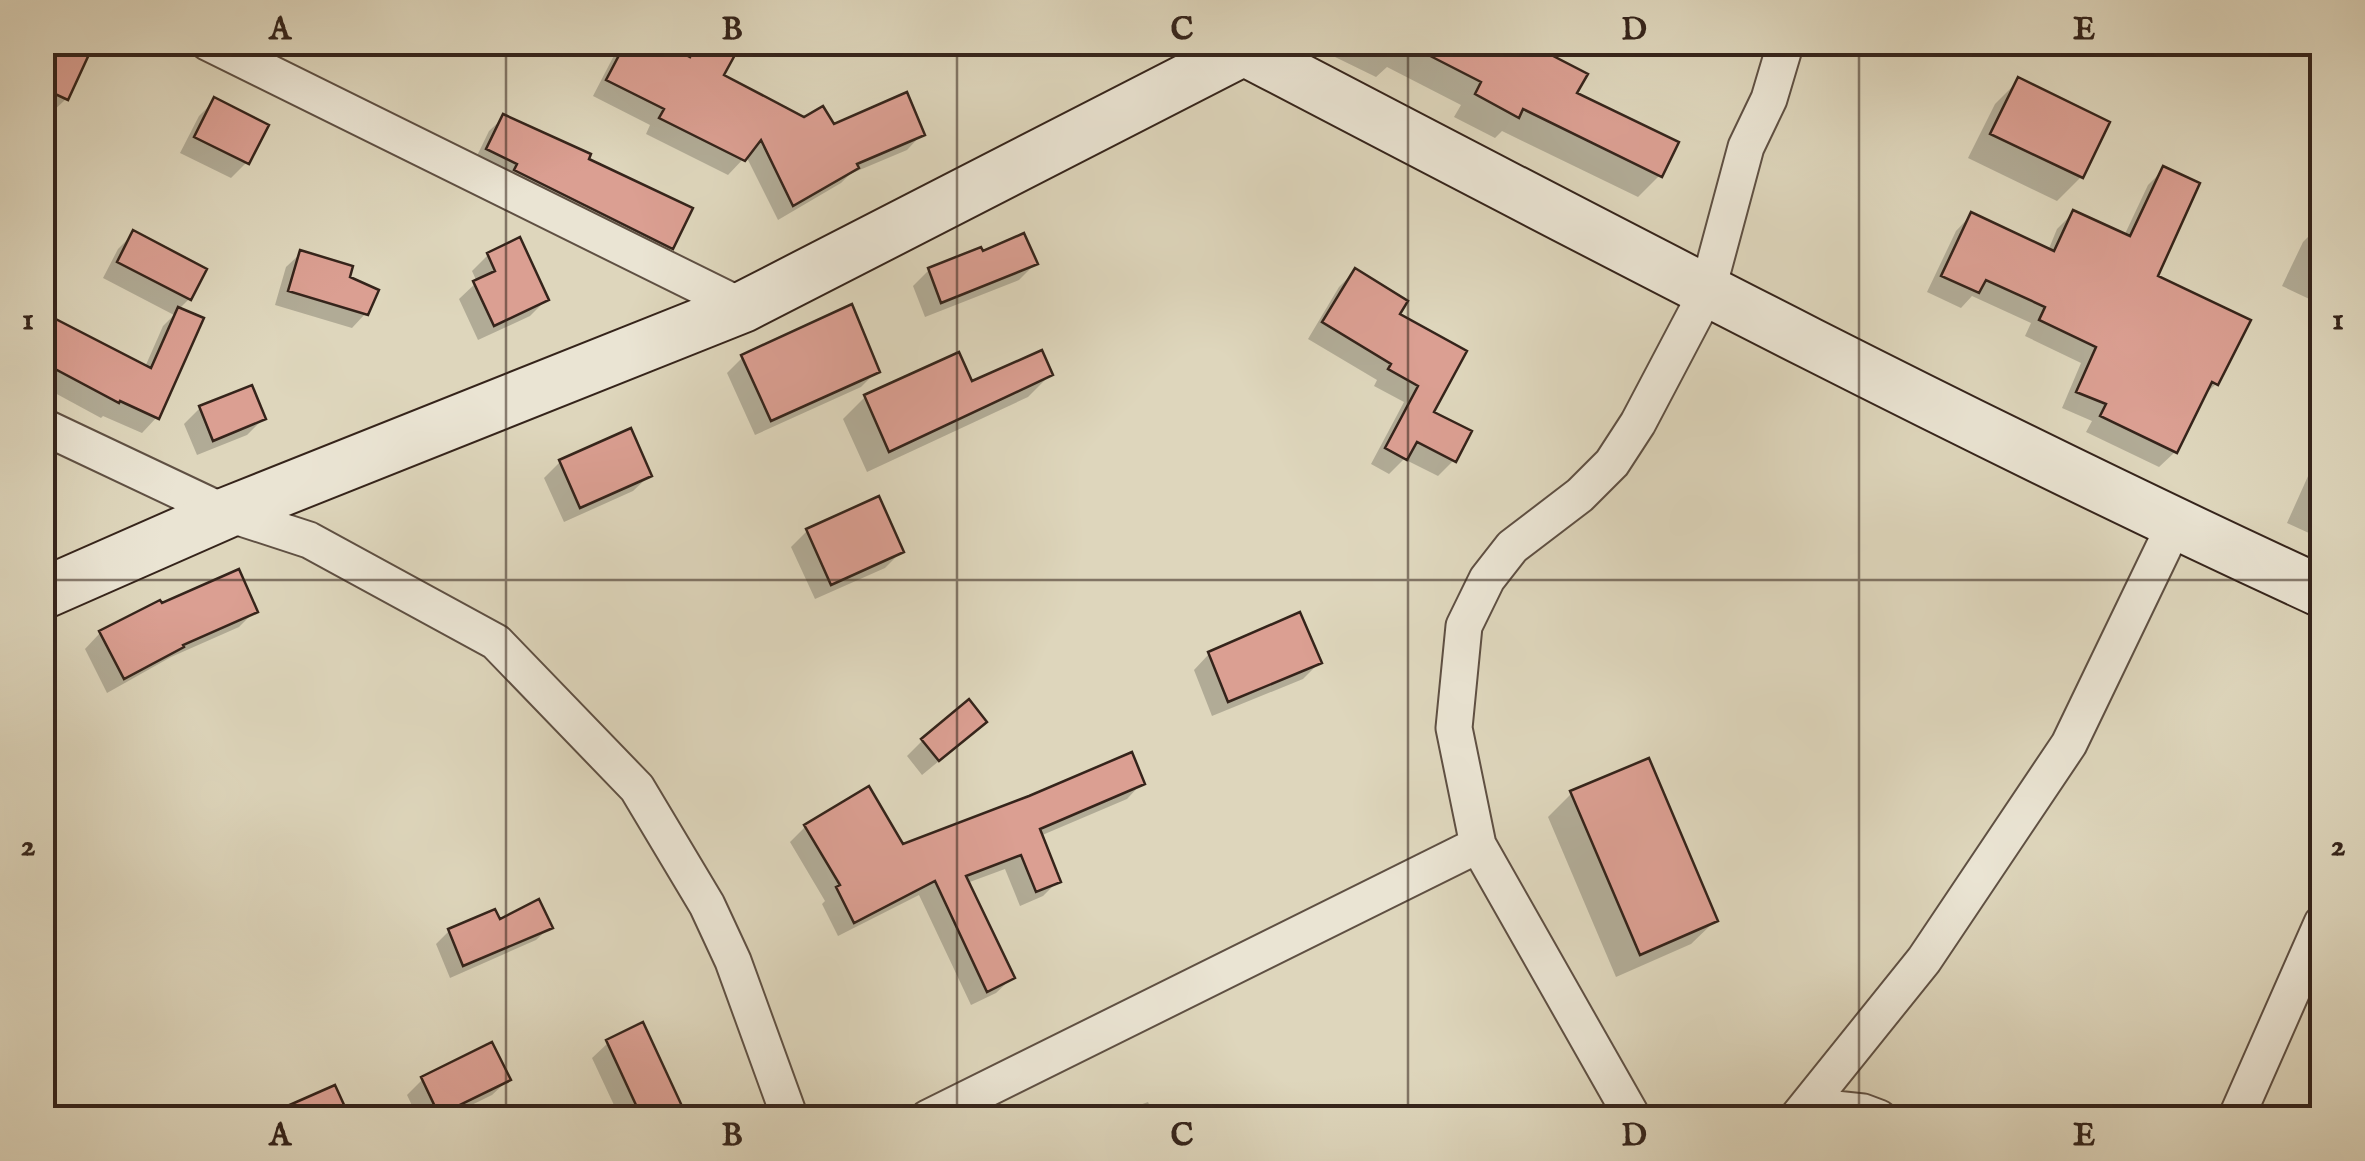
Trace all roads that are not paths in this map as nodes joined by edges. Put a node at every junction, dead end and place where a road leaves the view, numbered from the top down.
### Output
1 (207, 42) edge
2 (1786, 42) edge
3 (1240, 45) edge
4 (1707, 292) junction
5 (743, 307) junction
6 (42, 426) edge
7 (226, 513) junction
8 (2176, 524) junction
9 (2322, 592) edge
10 (42, 594) edge
11 (1478, 845) junction
12 (2322, 923) edge
13 (1802, 1112) edge
14 (790, 1118) edge
15 (928, 1118) edge
16 (1633, 1118) edge
17 (1879, 1118) edge
18 (2236, 1118) edge

1 - 5 street
2 - 4 street
3 - 4 street
3 - 5 street
4 - 8 street
4 - 11 street
5 - 7 street
6 - 7 street
7 - 10 street
7 - 14 street
8 - 9 street
8 - 13 street
11 - 15 street
11 - 16 street
12 - 18 street
13 - 17 street

